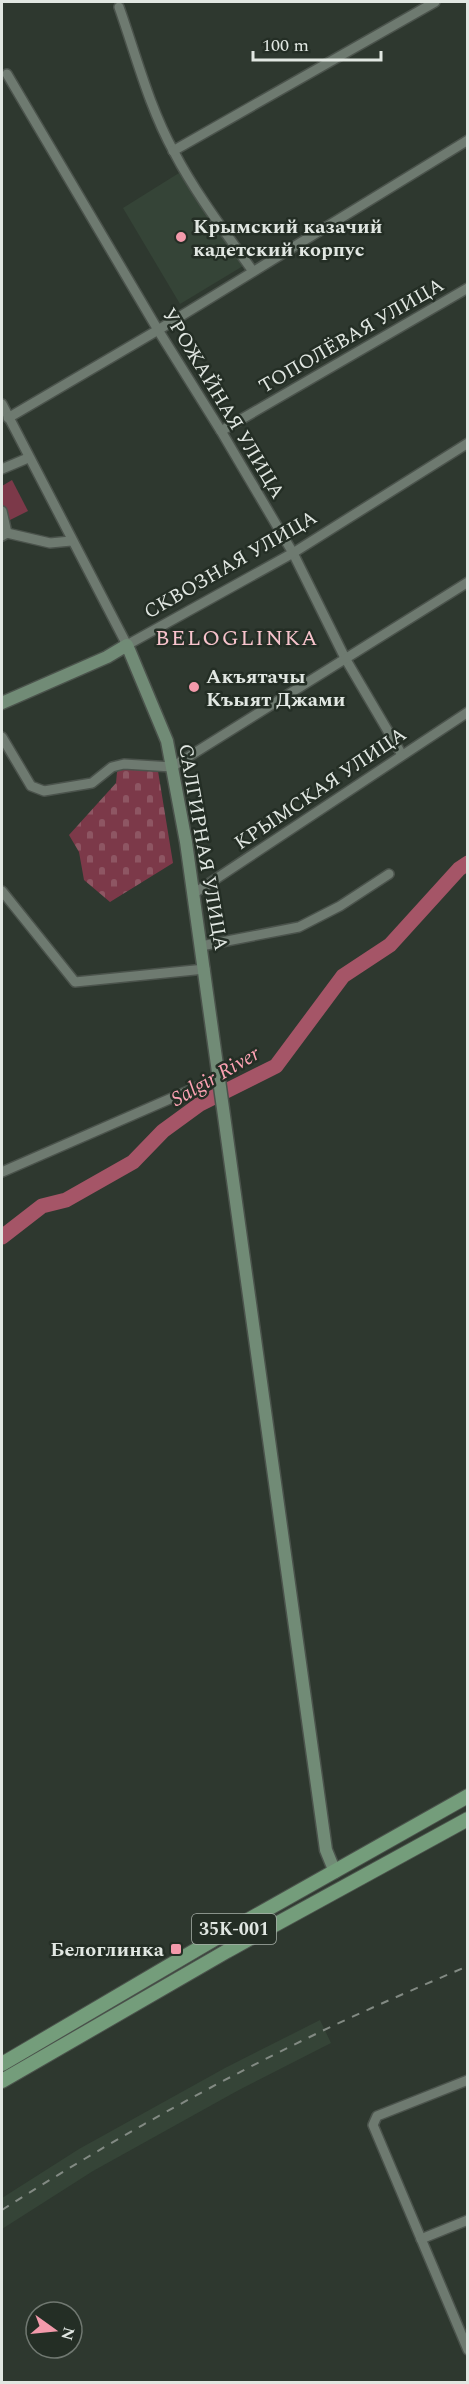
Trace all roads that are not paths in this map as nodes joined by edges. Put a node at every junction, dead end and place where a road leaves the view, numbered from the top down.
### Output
1 (435, 2) edge
2 (119, 7) dead end
3 (7, 74) dead end
4 (468, 140) edge
5 (173, 151) junction
6 (252, 270) junction
7 (468, 288) edge
8 (158, 330) junction
9 (2, 404) edge
10 (8, 418) junction
11 (221, 431) junction
12 (468, 443) edge
13 (28, 458) junction
14 (2, 470) edge
15 (2, 511) edge
16 (4, 535) edge
17 (71, 541) junction
18 (293, 554) junction
19 (468, 582) edge
20 (127, 645) junction
21 (345, 658) junction
22 (2, 703) edge
23 (468, 712) edge
24 (2, 737) edge
25 (402, 755) junction
26 (172, 767) junction
27 (390, 874) dead end
28 (2, 891) edge
29 (193, 894) junction
30 (201, 946) junction
31 (205, 969) junction
32 (221, 1079) junction
33 (2, 1172) edge
34 (468, 1796) edge
35 (468, 1819) edge
36 (335, 1872) junction
37 (2, 2064) edge
38 (468, 2080) edge
39 (2, 2081) edge
40 (468, 2220) edge
41 (421, 2239) junction
42 (466, 2345) edge

1 - 5 street
2 - 5 street
3 - 8 street, УРОЖАЙНАЯ УЛИЦА
4 - 6 street
5 - 6 street
6 - 8 street
7 - 11 street, ТОПОЛЁВАЯ УЛИЦА
8 - 10 street
8 - 11 street, УРОЖАЙНАЯ УЛИЦА
9 - 10 street, САЛГИРНАЯ УЛИЦА
10 - 13 street, САЛГИРНАЯ УЛИЦА
11 - 18 street, УРОЖАЙНАЯ УЛИЦА
12 - 18 street, СКВОЗНАЯ УЛИЦА
13 - 14 street
13 - 17 street, САЛГИРНАЯ УЛИЦА
15 - 16 street
16 - 17 street
17 - 20 street, САЛГИРНАЯ УЛИЦА
18 - 20 street, СКВОЗНАЯ УЛИЦА
18 - 21 street, УРОЖАЙНАЯ УЛИЦА
19 - 21 street
20 - 22 main road, СКВОЗНАЯ УЛИЦА
20 - 26 main road, САЛГИРНАЯ УЛИЦА
21 - 25 street, УРОЖАЙНАЯ УЛИЦА
21 - 26 street
23 - 25 street, КРЫМСКАЯ УЛИЦА
24 - 26 street
25 - 29 street, КРЫМСКАЯ УЛИЦА
26 - 29 main road, САЛГИРНАЯ УЛИЦА
27 - 30 street
28 - 31 street
29 - 30 main road, САЛГИРНАЯ УЛИЦА
30 - 31 main road, САЛГИРНАЯ УЛИЦА
31 - 32 main road, САЛГИРНАЯ УЛИЦА
32 - 33 street
32 - 36 main road, САЛГИРНАЯ УЛИЦА
34 - 36 main road, 35К-001
35 - 39 main road, 35К-001
36 - 37 main road, 35К-001
38 - 41 street
40 - 41 street
41 - 42 street

